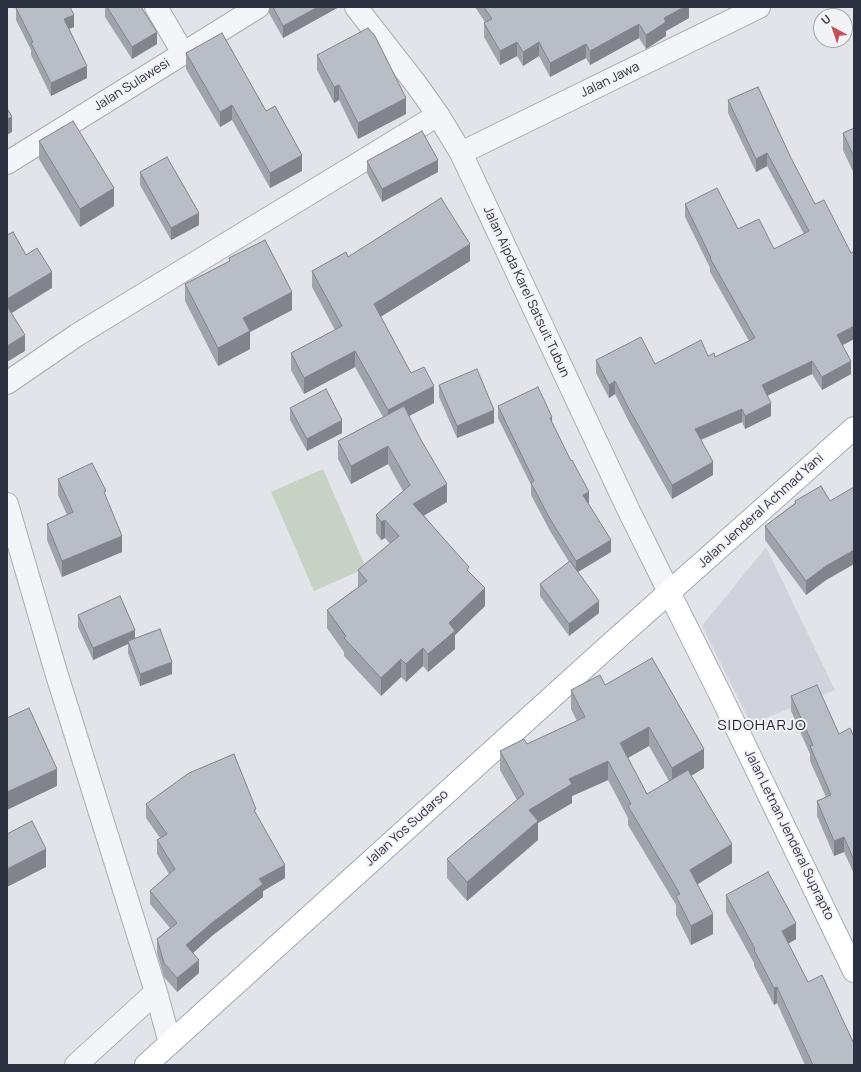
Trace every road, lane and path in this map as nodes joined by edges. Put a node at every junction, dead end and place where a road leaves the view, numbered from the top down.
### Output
1 (156, 7) edge
2 (258, 7) edge
3 (356, 7) edge
4 (754, 8) edge
5 (182, 54) junction
6 (438, 115) junction
7 (461, 153) junction
8 (7, 163) edge
9 (7, 383) edge
10 (854, 428) edge
11 (7, 504) edge
12 (668, 592) junction
13 (854, 971) edge
14 (156, 992) junction
15 (170, 1044) junction
16 (76, 1065) edge
17 (146, 1065) edge

1 - 5 street
2 - 5 street, Jalan Sulawesi
3 - 6 street, Jalan Aipda Karel Satsuit Tubun
4 - 7 street, Jalan Jawa
5 - 8 street, Jalan Sulawesi
6 - 7 street, Jalan Aipda Karel Satsuit Tubun
6 - 9 street
7 - 12 street, Jalan Aipda Karel Satsuit Tubun
10 - 12 main road, Jalan Jenderal Achmad Yani
11 - 14 street
12 - 13 main road, Jalan Letnan Jenderal Suprapto
12 - 15 main road, Jalan Yos Sudarso
14 - 15 street
14 - 16 street
15 - 17 main road, Jalan Yos Sudarso

